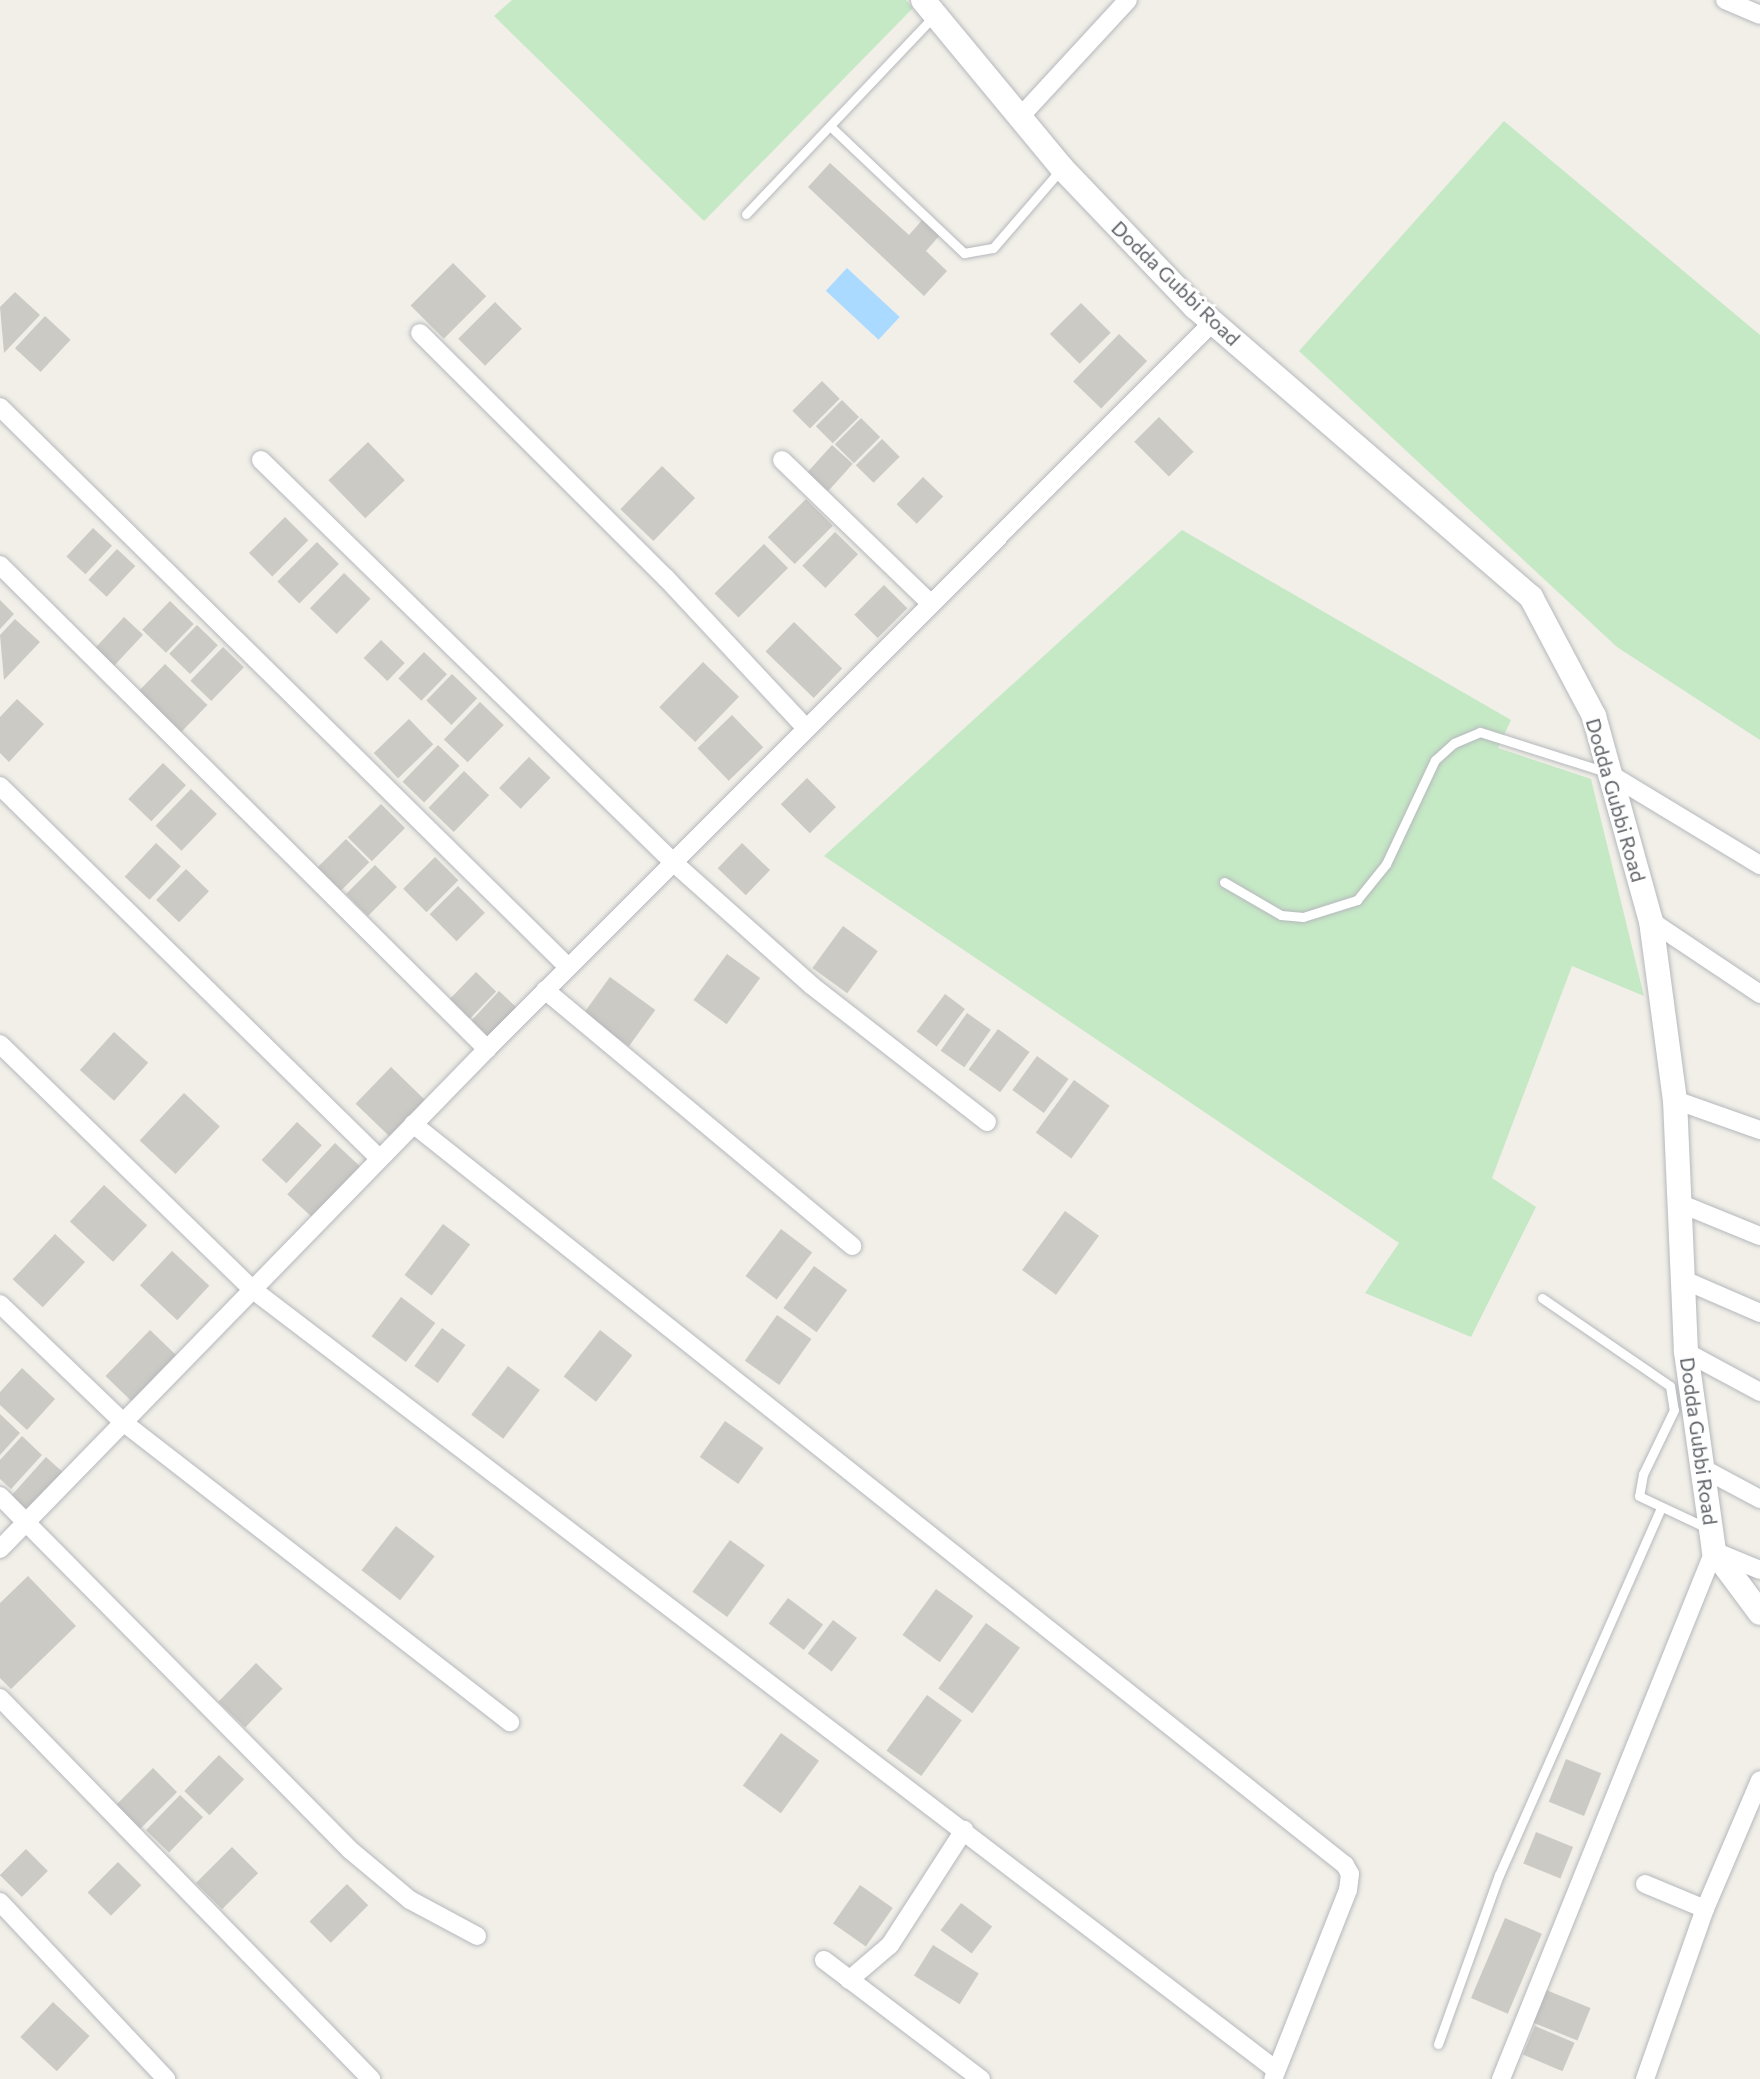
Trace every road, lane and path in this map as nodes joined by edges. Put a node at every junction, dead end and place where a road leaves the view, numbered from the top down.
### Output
1 (1128, 0) edge
2 (1725, 0) edge
3 (929, 8) edge
4 (1760, 15) edge
5 (1020, 117) junction
6 (830, 126) junction
7 (1062, 168) junction
8 (746, 214) dead end
9 (1213, 322) junction
10 (420, 333) dead end
11 (0, 407) edge
12 (261, 460) dead end
13 (782, 460) dead end
14 (0, 565) edge
15 (930, 603) junction
16 (806, 728) junction
17 (1608, 773) junction
18 (0, 786) edge
19 (673, 862) junction
20 (1760, 865) edge
21 (1224, 882) dead end
22 (1651, 921) junction
23 (568, 967) junction
24 (545, 990) junction
25 (1760, 994) edge
26 (0, 1044) edge
27 (487, 1049) junction
28 (1675, 1100) junction
29 (987, 1122) dead end
30 (413, 1124) junction
31 (1760, 1130) edge
32 (380, 1159) junction
33 (1679, 1203) junction
34 (1760, 1236) edge
35 (852, 1246) dead end
36 (1684, 1280) junction
37 (252, 1289) junction
38 (1542, 1298) dead end
39 (0, 1304) edge
40 (1760, 1313) edge
41 (1686, 1352) junction
42 (1760, 1392) edge
43 (123, 1422) junction
44 (1702, 1468) junction
45 (0, 1496) edge
46 (1760, 1499) edge
47 (1661, 1508) junction
48 (27, 1521) junction
49 (1712, 1540) junction
50 (0, 1549) edge
51 (1760, 1570) edge
52 (1760, 1613) edge
53 (0, 1698) edge
54 (510, 1722) dead end
55 (1760, 1780) edge
56 (964, 1830) junction
57 (1645, 1884) dead end
58 (0, 1902) edge
59 (1705, 1909) junction
60 (477, 1936) dead end
61 (824, 1960) dead end
62 (849, 1980) junction
63 (1438, 2044) dead end
64 (1275, 2074) edge
65 (166, 2079) edge
66 (371, 2079) edge
67 (981, 2079) edge
68 (1501, 2079) edge
69 (1645, 2079) edge

1 - 5 street
2 - 4 street
3 - 5 main road, Dodda Gubbi Road
3 - 6 lane
5 - 7 main road, Dodda Gubbi Road
6 - 7 lane
6 - 8 lane
7 - 9 main road, Dodda Gubbi Road
9 - 15 street
9 - 17 main road, Dodda Gubbi Road
10 - 16 street
11 - 23 street
12 - 19 street
13 - 15 street
14 - 27 street
15 - 16 street
16 - 19 street
17 - 20 street
17 - 21 lane
17 - 22 main road, Dodda Gubbi Road
18 - 32 street
19 - 23 street
19 - 29 street
22 - 25 street
22 - 28 main road, Dodda Gubbi Road
23 - 24 street
24 - 27 street
24 - 35 street
26 - 37 street
27 - 30 street
28 - 31 street
28 - 33 main road, Dodda Gubbi Road
30 - 32 street
30 - 64 street
32 - 37 street
33 - 34 street
33 - 36 main road, Dodda Gubbi Road
36 - 40 street
36 - 41 main road, Dodda Gubbi Road
37 - 43 street
37 - 56 street
38 - 47 lane
39 - 43 street
41 - 42 street
41 - 44 main road, Dodda Gubbi Road
43 - 48 street
43 - 54 street
44 - 46 street
44 - 49 main road, Dodda Gubbi Road
45 - 48 street
47 - 49 lane
47 - 63 lane
48 - 50 street
48 - 60 street
49 - 51 street
49 - 52 main road, Dodda Gubbi Road
49 - 68 street
53 - 66 street
55 - 59 street
56 - 62 street
56 - 64 street
57 - 59 street
58 - 65 street
59 - 69 street
61 - 62 street
62 - 67 street

